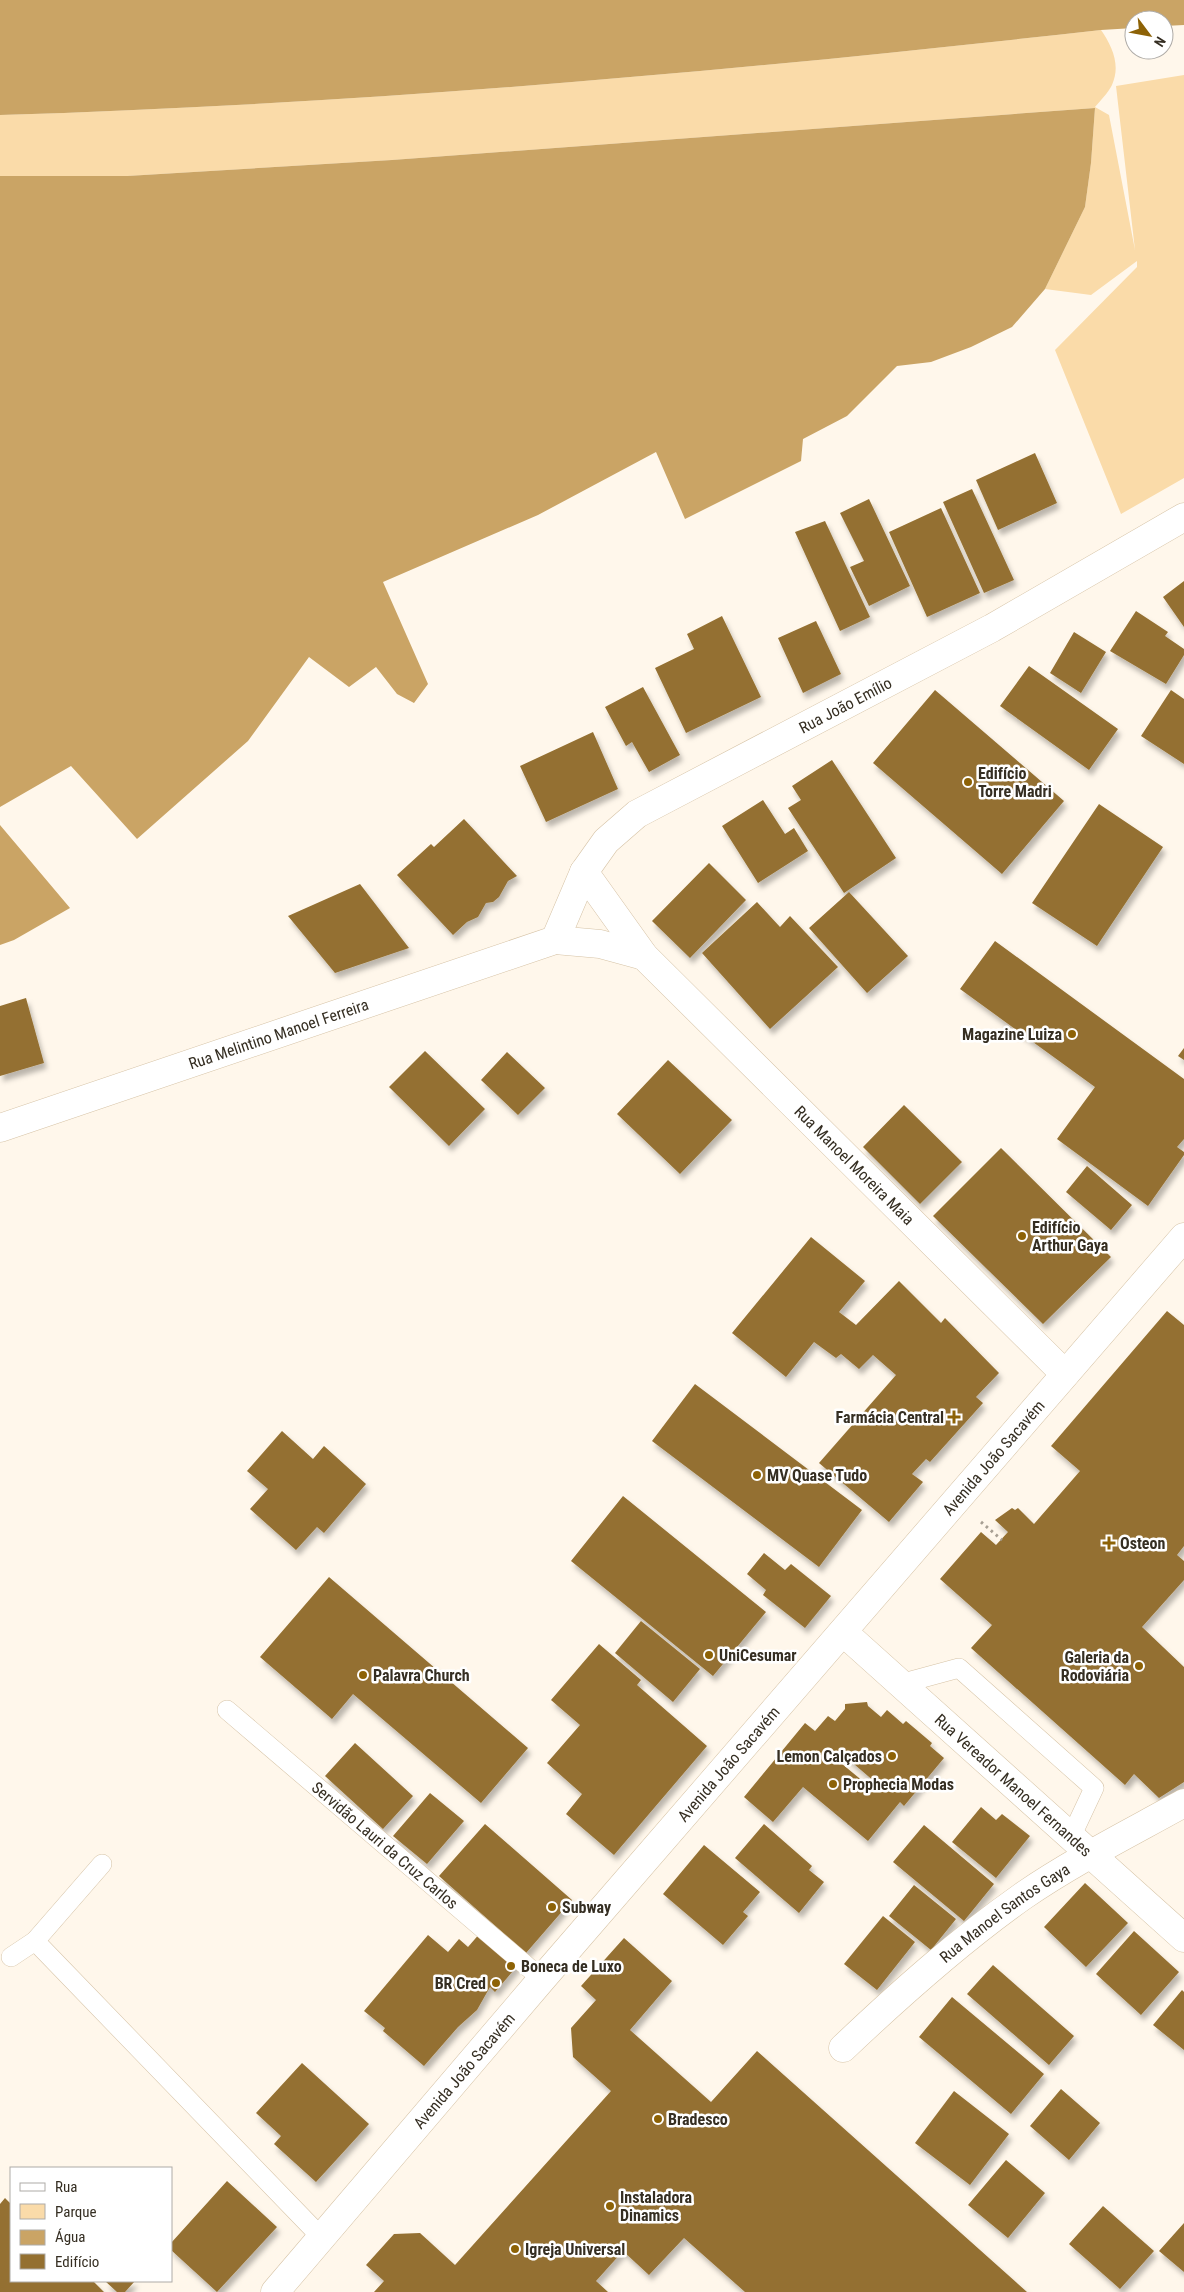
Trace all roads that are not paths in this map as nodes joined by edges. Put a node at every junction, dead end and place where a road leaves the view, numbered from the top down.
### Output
1 (1184, 516) edge
2 (584, 872) junction
3 (555, 940) junction
4 (644, 956) junction
5 (0, 1128) edge
6 (1184, 1237) edge
7 (1065, 1374) junction
8 (843, 1632) junction
9 (900, 1684) junction
10 (227, 1710) dead end
11 (1184, 1803) edge
12 (1071, 1837) junction
13 (1091, 1855) junction
14 (102, 1864) dead end
15 (1184, 1938) edge
16 (35, 1941) junction
17 (12, 1957) dead end
18 (542, 1979) junction
19 (843, 2048) dead end
20 (322, 2238) junction
21 (275, 2292) edge

1 - 2 main road, Rua João Emílio
2 - 3 main road, Rua João Emílio
2 - 4 main road, Rua Manoel Moreira Maia
3 - 4 main road, Rua Manoel Moreira Maia
3 - 5 main road, Rua Melintino Manoel Ferreira
4 - 7 main road, Rua Manoel Moreira Maia
6 - 7 main road, Avenida João Sacavém
7 - 8 main road, Avenida João Sacavém
8 - 9 main road, Rua Vereador Manoel Fernandes
8 - 18 main road, Avenida João Sacavém
9 - 12 main road, Rua Vereador Manoel Fernandes
9 - 12 lane
10 - 18 lane, Servidão Lauri da Cruz Carlos
11 - 13 main road, Rua Manoel Santos Gaya
12 - 13 main road, Rua Vereador Manoel Fernandes
13 - 15 main road, Rua Vereador Manoel Fernandes
13 - 19 main road, Rua Manoel Santos Gaya
14 - 16 lane
16 - 17 lane
16 - 20 lane
18 - 20 main road, Avenida João Sacavém
20 - 21 main road, Avenida João Sacavém

